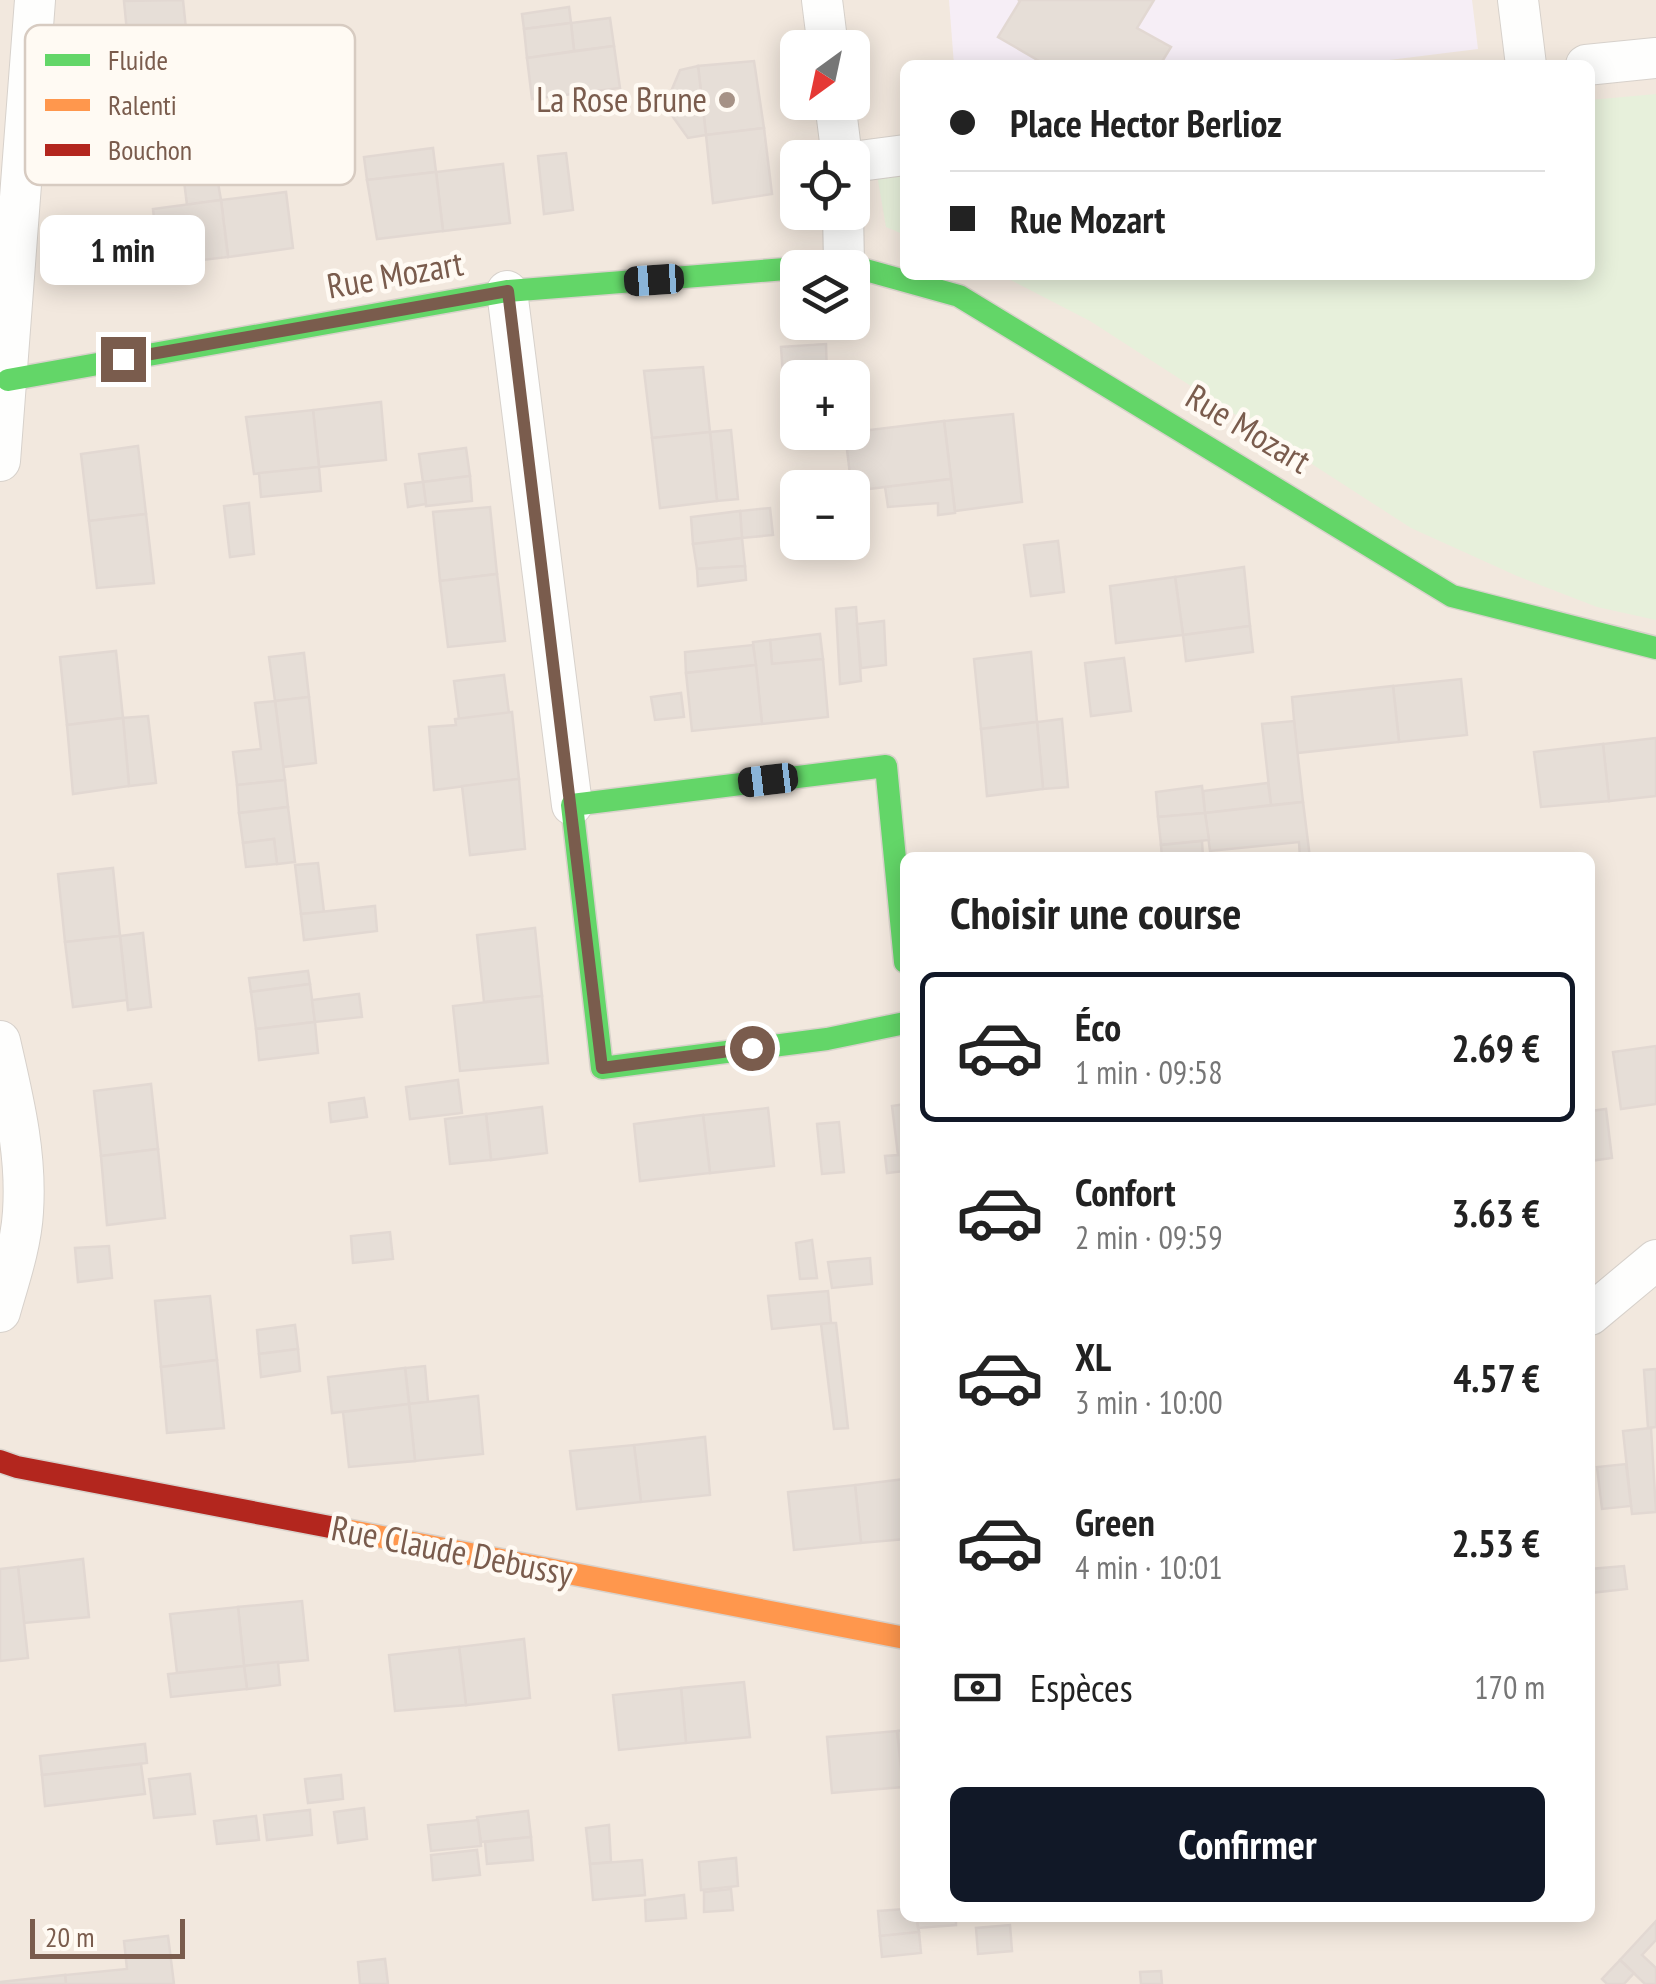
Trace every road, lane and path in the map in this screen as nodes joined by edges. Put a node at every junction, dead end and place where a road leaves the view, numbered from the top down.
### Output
1 (35, 0) edge
2 (822, 0) edge
3 (1518, 0) edge
4 (33, 25) edge
5 (826, 30) edge
6 (1656, 58) edge
7 (1525, 60) edge
8 (1595, 64) edge
9 (25, 141) edge
10 (900, 156) edge
11 (870, 160) edge
12 (780, 269) edge
13 (870, 276) edge
14 (508, 291) junction
15 (8, 380) junction
16 (0, 461) edge
17 (1656, 648) edge
18 (572, 805) junction
19 (900, 910) edge
20 (900, 1024) edge
21 (0, 1041) edge
22 (1656, 1260) edge
23 (1595, 1310) edge
24 (0, 1312) edge
25 (0, 1461) edge
26 (900, 1637) edge

1 - 4 street
2 - 5 street
3 - 7 street
6 - 8 street
9 - 15 street
10 - 11 street
12 - 14 street, Rue Mozart
13 - 17 street, Rue Mozart
14 - 15 street, Rue Mozart
14 - 18 street
15 - 16 street
18 - 19 street
18 - 20 street
21 - 24 street
22 - 23 street
25 - 26 street, Rue Claude Debussy

